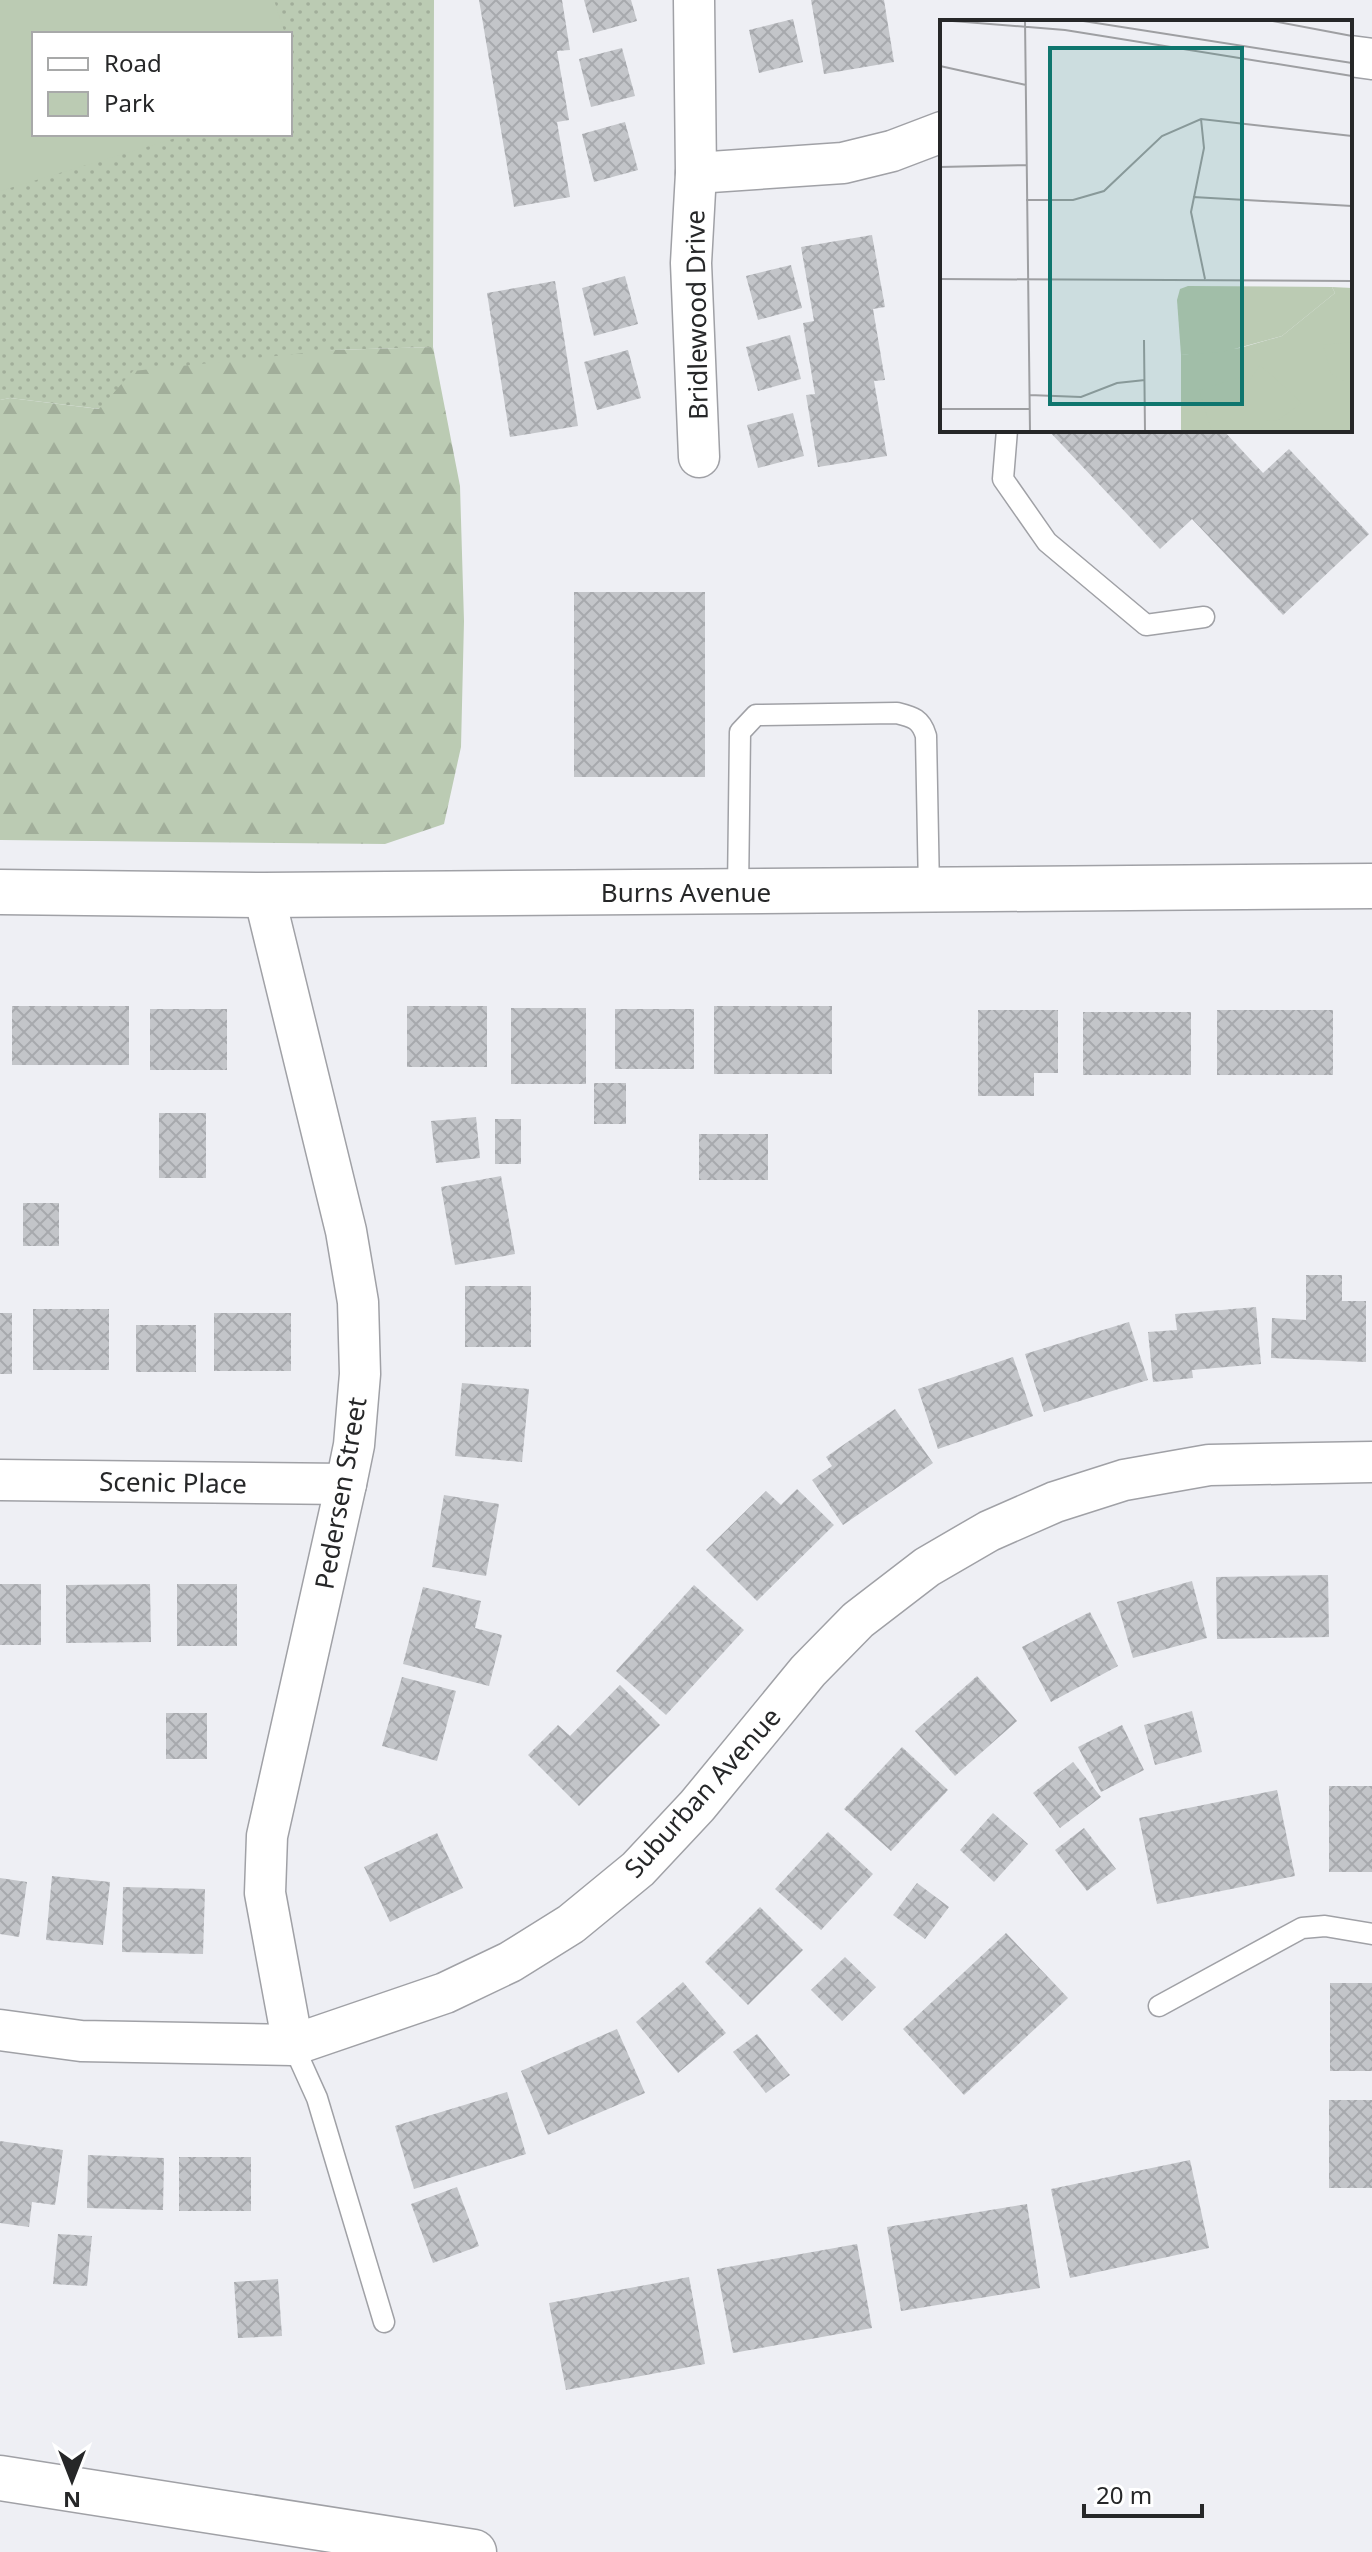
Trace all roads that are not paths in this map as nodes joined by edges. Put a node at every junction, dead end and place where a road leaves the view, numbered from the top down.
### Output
1 (694, 0) edge
2 (1352, 56) edge
3 (1372, 59) edge
4 (940, 133) edge
5 (696, 173) junction
6 (1007, 432) edge
7 (699, 457) dead end
8 (1204, 617) dead end
9 (1372, 886) edge
10 (929, 890) junction
11 (738, 891) junction
12 (0, 892) edge
13 (264, 895) junction
14 (1372, 1462) edge
15 (0, 1480) edge
16 (346, 1484) junction
17 (1372, 1934) edge
18 (1159, 2006) dead end
19 (0, 2030) edge
20 (293, 2045) junction
21 (384, 2322) dead end
22 (0, 2478) edge
23 (474, 2552) edge

1 - 5 street, Bridlewood Drive
2 - 3 street
4 - 5 street, Bridlewood Drive
5 - 7 street, Bridlewood Drive
6 - 8 lane
9 - 10 main road, Burns Avenue
10 - 11 main road, Burns Avenue
10 - 11 lane
11 - 13 main road, Burns Avenue
12 - 13 main road, Burns Avenue
13 - 16 street, Pedersen Street
14 - 20 street, Suburban Avenue
15 - 16 street, Scenic Place
16 - 20 street, Pedersen Street
17 - 18 lane
19 - 20 street, Suburban Avenue
20 - 21 lane
22 - 23 main road

